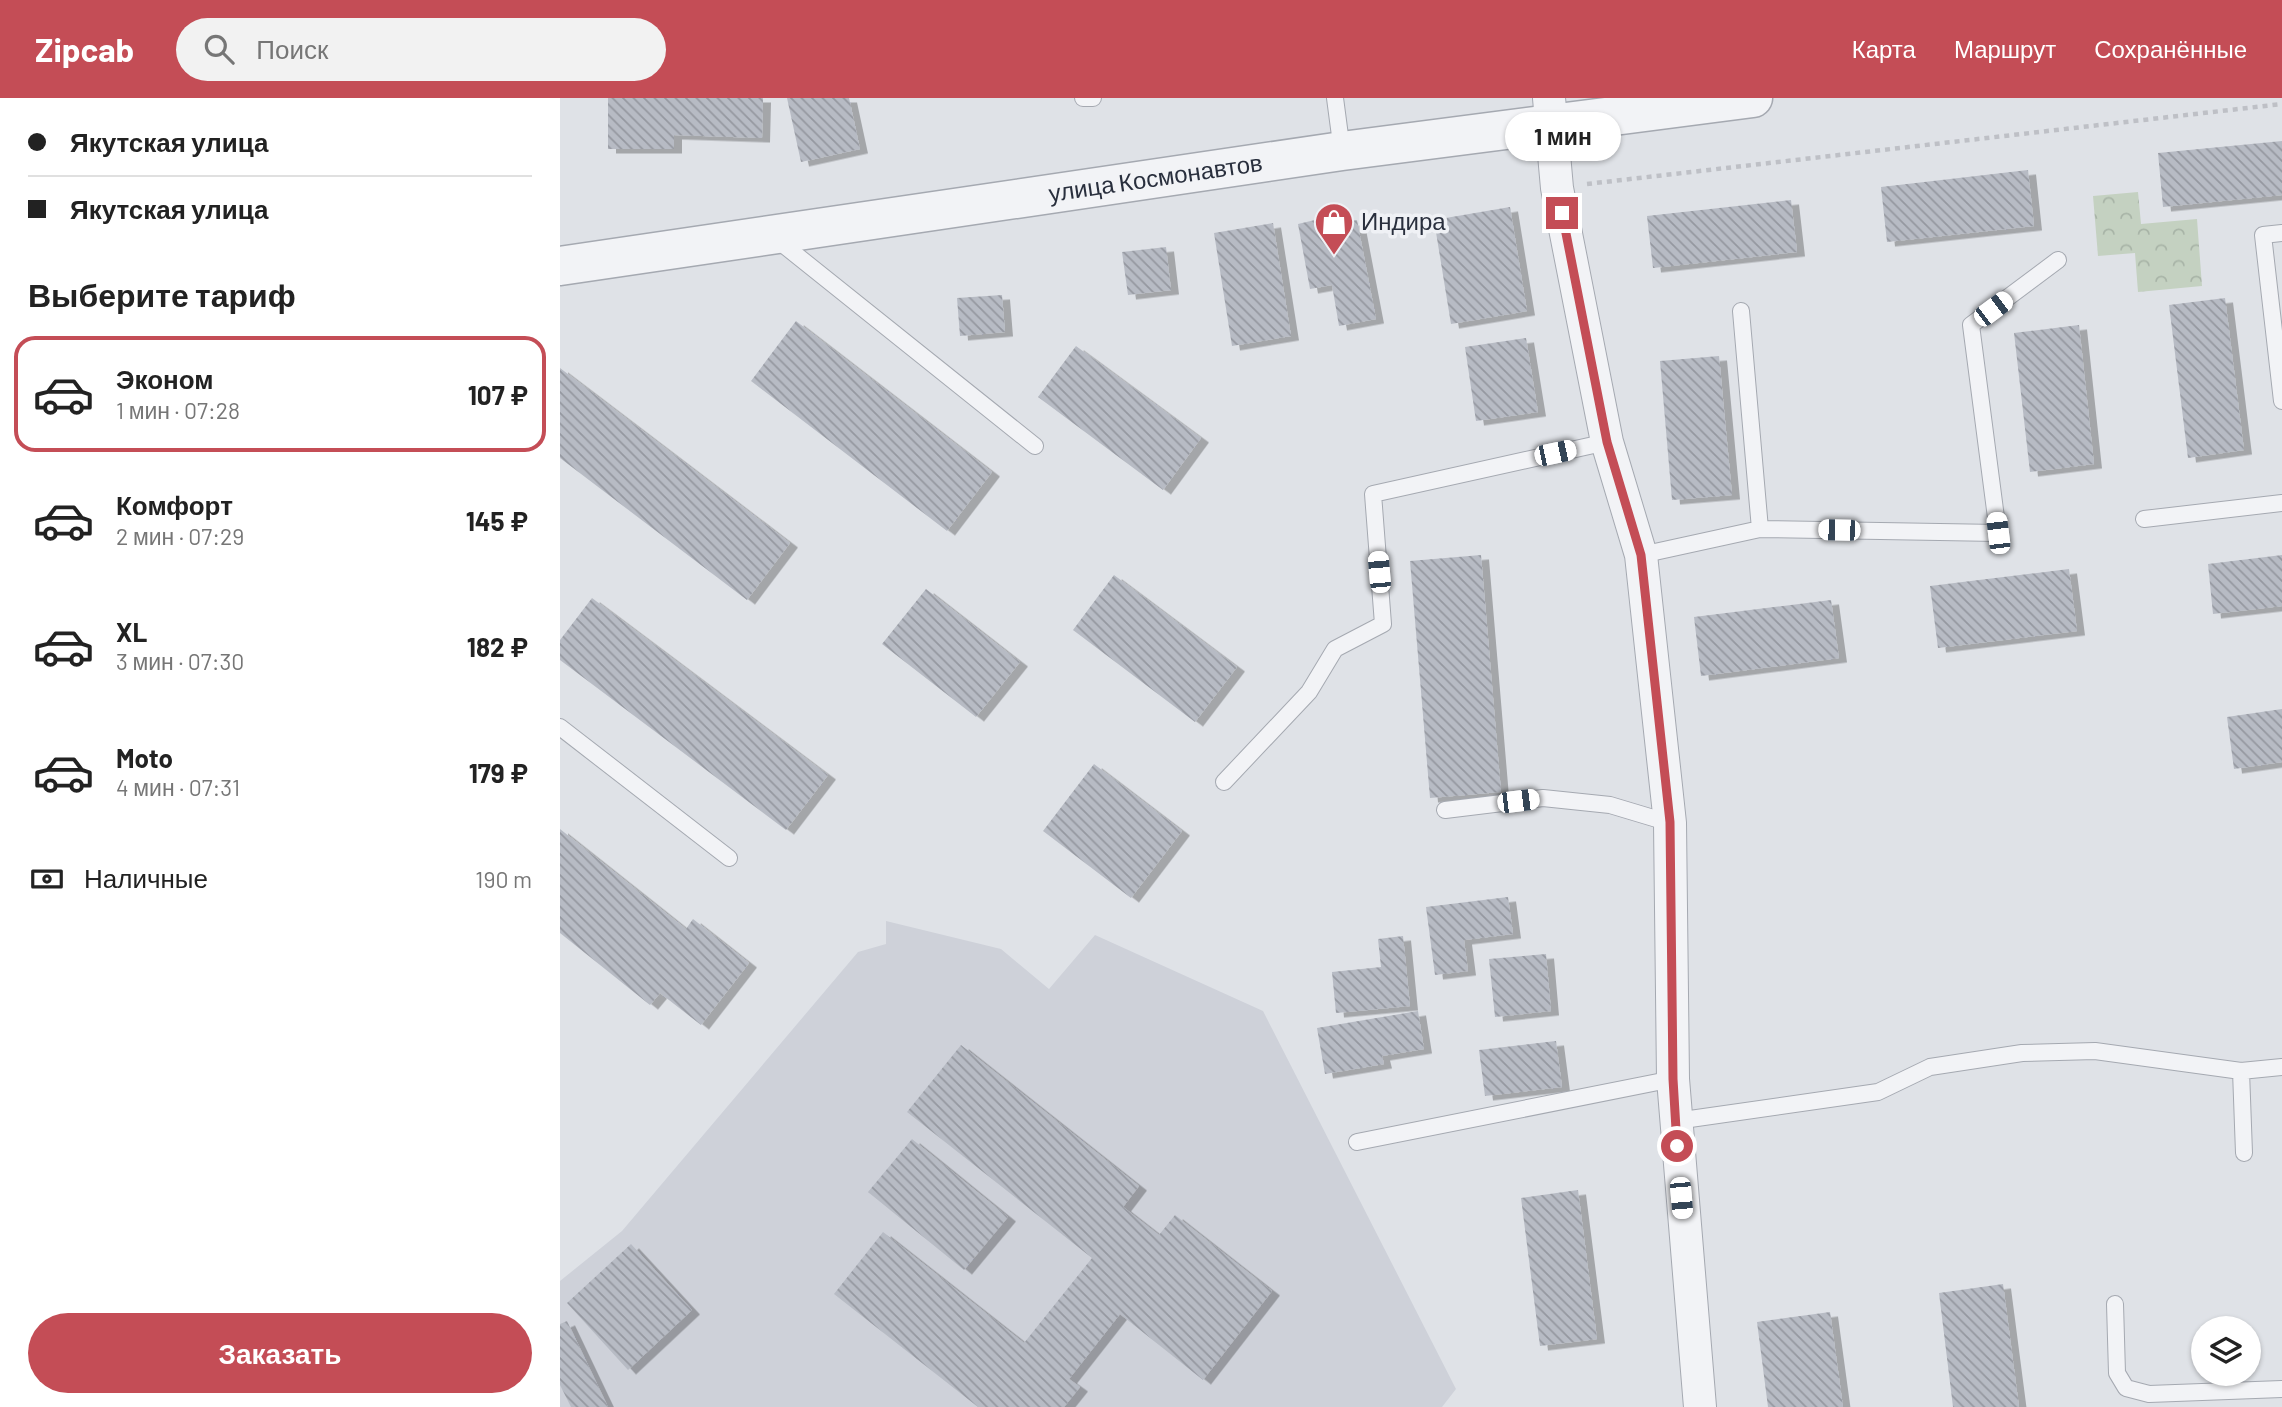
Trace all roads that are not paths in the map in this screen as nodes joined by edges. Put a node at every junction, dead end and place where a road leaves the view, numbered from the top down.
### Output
1 (1083, 98) edge
2 (1093, 98) edge
3 (1335, 98) edge
4 (1753, 98) edge
5 (1549, 111) edge
6 (1342, 150) junction
7 (2282, 233) edge
8 (770, 234) junction
9 (2058, 260) dead end
10 (560, 266) edge
11 (1741, 311) dead end
12 (2282, 401) edge
13 (1607, 442) junction
14 (1035, 446) dead end
15 (2282, 503) edge
16 (2144, 519) dead end
17 (1760, 529) junction
18 (1641, 555) junction
19 (560, 727) edge
20 (1224, 782) dead end
21 (1445, 810) dead end
22 (1670, 822) junction
23 (729, 858) dead end
24 (2282, 1067) edge
25 (2241, 1071) junction
26 (1673, 1079) junction
27 (1676, 1121) junction
28 (1357, 1142) dead end
29 (2244, 1153) dead end
30 (2115, 1304) dead end
31 (2282, 1389) edge
32 (1700, 1407) edge

1 - 2 lane
3 - 6 lane
4 - 5 street, улица Космонавтов
5 - 6 street, улица Космонавтов
5 - 13 street
6 - 8 street, улица Космонавтов
7 - 12 lane
8 - 10 street, улица Космонавтов
8 - 14 lane
9 - 17 lane
11 - 17 lane
13 - 18 street
13 - 20 lane
15 - 16 lane
17 - 18 lane
18 - 22 street
19 - 23 lane
21 - 22 lane
22 - 26 street
24 - 25 lane
25 - 27 lane
25 - 29 lane
26 - 27 street
26 - 28 lane
27 - 32 street
30 - 31 lane

